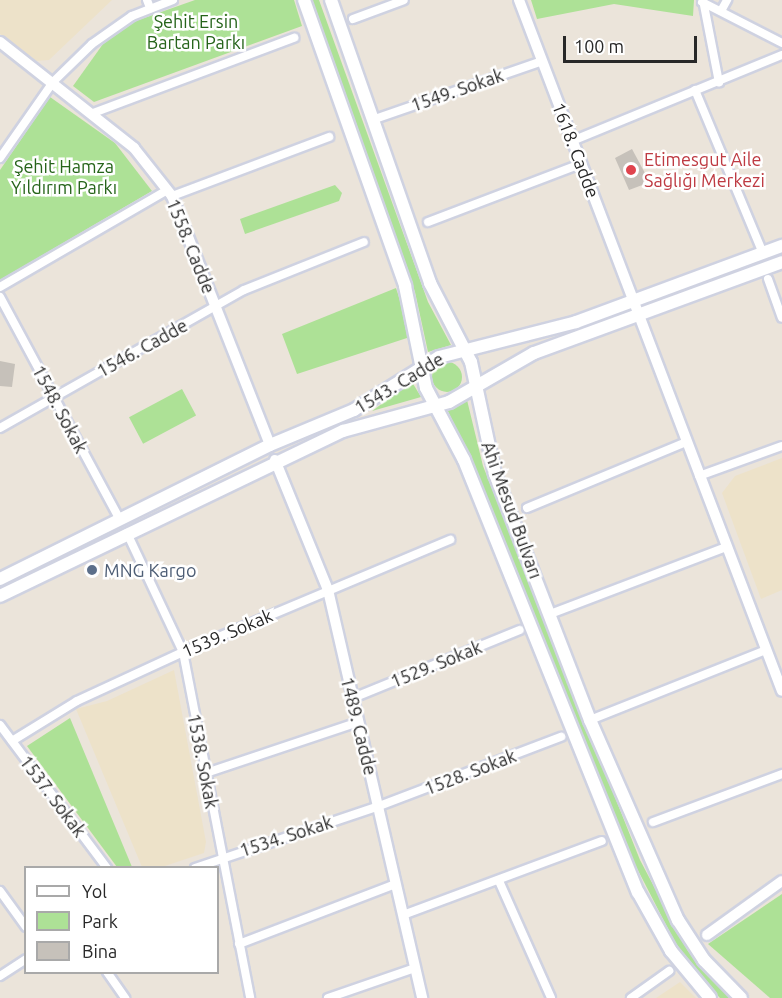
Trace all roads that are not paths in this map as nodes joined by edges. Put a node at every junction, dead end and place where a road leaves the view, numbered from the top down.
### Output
1 (173, 0) edge
2 (304, 0) edge
3 (331, 0) edge
4 (404, 0) edge
5 (519, 0) edge
6 (727, 0) edge
7 (703, 1) edge
8 (149, 4) edge
9 (721, 11) junction
10 (353, 19) dead end
11 (294, 38) dead end
12 (0, 42) edge
13 (782, 43) edge
14 (782, 55) edge
15 (542, 61) junction
16 (53, 82) junction
17 (719, 82) junction
18 (695, 90) junction
19 (93, 113) junction
20 (372, 120) junction
21 (329, 137) dead end
22 (572, 141) junction
23 (0, 158) edge
24 (581, 164) junction
25 (170, 193) junction
26 (428, 222) dead end
27 (364, 242) dead end
28 (782, 246) edge
29 (763, 253) junction
30 (782, 262) edge
31 (768, 279) dead end
32 (0, 287) edge
33 (0, 297) edge
34 (632, 301) junction
35 (215, 306) junction
36 (637, 315) junction
37 (782, 318) edge
38 (466, 350) junction
39 (422, 367) junction
40 (478, 389) junction
41 (54, 398) junction
42 (435, 406) junction
43 (0, 428) edge
44 (686, 442) junction
45 (270, 445) junction
46 (782, 446) edge
47 (275, 460) junction
48 (699, 476) junction
49 (527, 508) dead end
50 (120, 520) junction
51 (127, 533) junction
52 (450, 540) dead end
53 (726, 547) junction
54 (0, 579) edge
55 (328, 590) junction
56 (0, 596) edge
57 (550, 614) junction
58 (520, 630) dead end
59 (766, 650) junction
60 (183, 652) junction
61 (782, 691) edge
62 (353, 698) junction
63 (590, 720) junction
64 (358, 722) junction
65 (0, 725) edge
66 (561, 737) dead end
67 (12, 741) junction
68 (206, 772) junction
69 (782, 774) edge
70 (379, 806) junction
71 (652, 822) dead end
72 (602, 841) dead end
73 (222, 857) junction
74 (106, 866) edge
75 (198, 866) edge
76 (499, 881) junction
77 (782, 881) edge
78 (395, 884) junction
79 (0, 891) edge
80 (403, 915) junction
81 (24, 924) edge
82 (707, 935) dead end
83 (239, 944) junction
84 (24, 960) edge
85 (415, 968) junction
86 (669, 971) dead end
87 (108, 974) edge
88 (0, 976) edge
89 (124, 998) edge
90 (250, 998) edge
91 (328, 998) edge
92 (422, 998) edge
93 (551, 998) edge
94 (631, 998) edge
95 (710, 998) edge
96 (741, 998) edge

1 - 8 street
2 - 39 main road, Ahi Mesud Bulvarı
3 - 20 main road, Ahi Mesud Bulvarı
4 - 10 street
5 - 15 street, 1618. Cadde
6 - 9 street
7 - 9 street
7 - 17 street
8 - 16 street
9 - 13 street
11 - 19 street
12 - 16 street, 1558. Cadde
14 - 17 street
15 - 20 street, 1549. Sokak
15 - 22 street, 1618. Cadde
16 - 19 street, 1558. Cadde
16 - 23 street
17 - 18 street
18 - 22 street
18 - 29 street
19 - 25 street, 1558. Cadde
20 - 38 main road, Ahi Mesud Bulvarı
21 - 25 street
22 - 24 street, 1618. Cadde
24 - 26 street
24 - 34 street, 1618. Cadde
25 - 32 street
25 - 35 street, 1558. Cadde
27 - 35 street, 1546. Cadde
28 - 29 main road, 1543. Cadde
29 - 34 main road, 1543. Cadde
30 - 36 main road, 1543. Cadde
31 - 37 street
33 - 41 street, 1548. Sokak
34 - 36 street, 1618. Cadde
34 - 38 main road, 1543. Cadde
35 - 41 street, 1546. Cadde
35 - 45 street, 1558. Cadde
36 - 40 main road, 1543. Cadde
36 - 44 street, 1618. Cadde
38 - 39 main road, 1543. Cadde
38 - 40 main road, Ahi Mesud Bulvarı
39 - 42 main road, Ahi Mesud Bulvarı
39 - 45 main road, 1543. Cadde
40 - 42 main road, 1543. Cadde
40 - 57 main road, Ahi Mesud Bulvarı
41 - 43 street, 1546. Cadde
41 - 50 street, 1548. Sokak
42 - 47 main road, 1543. Cadde
42 - 95 main road, Ahi Mesud Bulvarı
44 - 48 street, 1618. Cadde
44 - 49 street
45 - 50 main road, 1543. Cadde
46 - 48 street
47 - 51 main road, 1543. Cadde
47 - 55 street, 1489. Cadde
48 - 53 street, 1618. Cadde
50 - 54 main road, 1543. Cadde
51 - 56 main road, 1543. Cadde
51 - 60 street, 1538. Sokak
52 - 55 street, 1539. Sokak
53 - 57 street
53 - 59 street, 1618. Cadde
55 - 60 street, 1539. Sokak
55 - 62 street, 1489. Cadde
57 - 63 main road, Ahi Mesud Bulvarı
58 - 62 street, 1529. Sokak
59 - 61 street, 1618. Cadde
59 - 63 street
60 - 67 street, 1539. Sokak
60 - 68 street, 1538. Sokak
62 - 64 street, 1489. Cadde
63 - 96 main road, Ahi Mesud Bulvarı
64 - 68 street
64 - 70 street, 1489. Cadde
65 - 67 street, 1537. Sokak
66 - 70 street, 1528. Sokak
67 - 74 street, 1537. Sokak
68 - 73 street, 1538. Sokak
69 - 71 street
70 - 73 street, 1534. Sokak
70 - 78 street, 1489. Cadde
72 - 76 street
73 - 75 street, 1534. Sokak
73 - 83 street, 1538. Sokak
76 - 80 street
76 - 93 street
77 - 82 street
78 - 80 street, 1489. Cadde
78 - 83 street
79 - 81 street
80 - 85 street, 1489. Cadde
83 - 90 street, 1538. Sokak
84 - 88 street
85 - 91 street
85 - 92 street, 1489. Cadde
86 - 94 street
87 - 89 street

